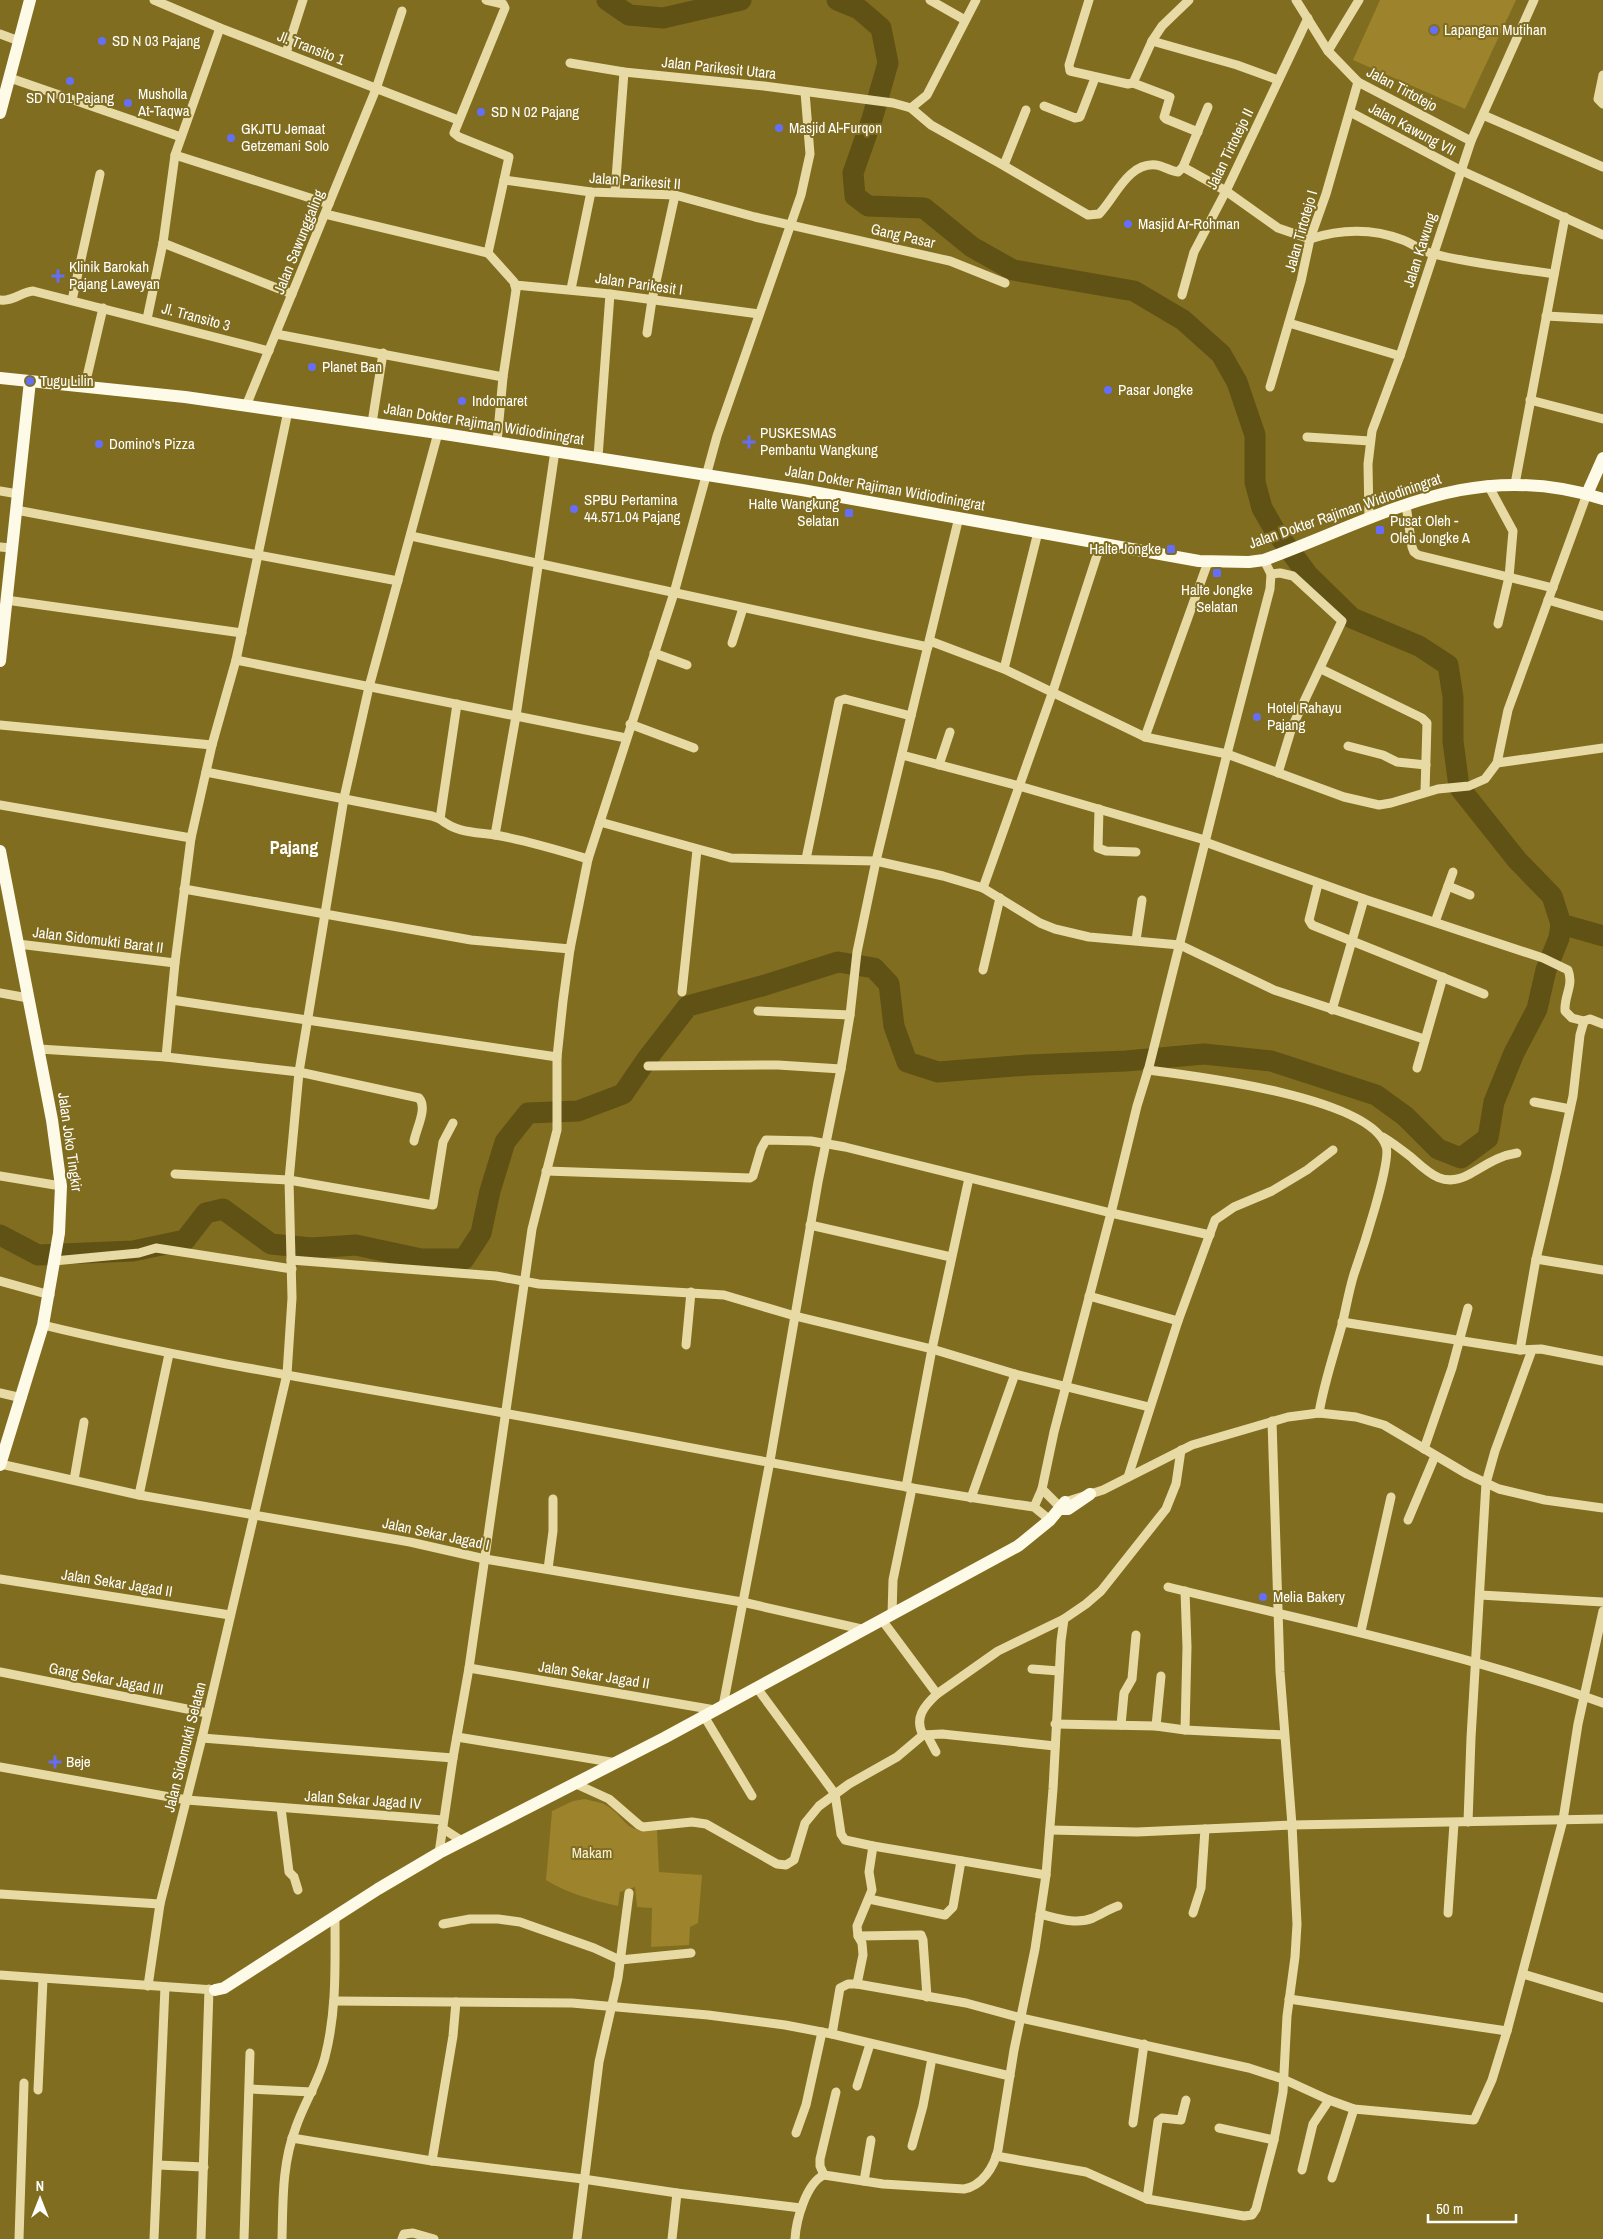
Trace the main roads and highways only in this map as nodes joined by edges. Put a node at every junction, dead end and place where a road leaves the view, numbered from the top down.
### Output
1 (30, 0) edge
2 (2, 98) edge
3 (0, 113) edge
4 (0, 378) edge
5 (30, 381) junction
6 (1603, 458) edge
7 (1587, 494) junction
8 (1603, 499) edge
9 (6, 548) edge
10 (0, 661) edge
11 (0, 850) edge
12 (5, 897) edge
13 (0, 1464) edge
14 (1090, 1494) road end
15 (212, 1990) road end

1 - 2 main road
2 - 3 main road
4 - 5 main road, Jalan Dokter Rajiman Widiodiningrat
5 - 7 main road, Jalan Dokter Rajiman Widiodiningrat
5 - 9 main road
6 - 7 main road
7 - 8 main road, Jalan Dokter Rajiman Widiodiningrat
9 - 10 main road
11 - 12 main road, Jalan Joko Tingkir
12 - 13 main road, Jalan Joko Tingkir
14 - 15 main road

